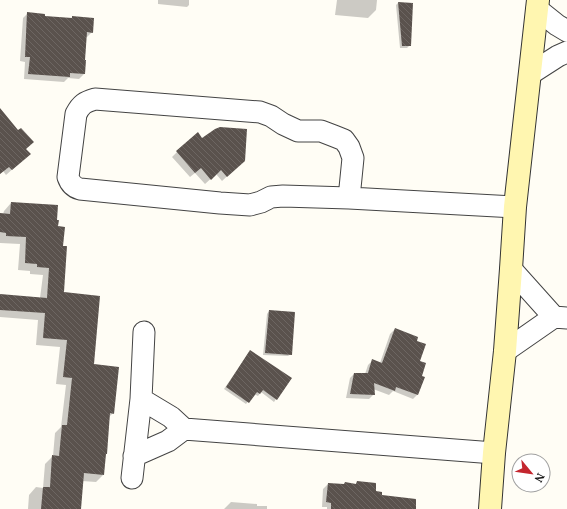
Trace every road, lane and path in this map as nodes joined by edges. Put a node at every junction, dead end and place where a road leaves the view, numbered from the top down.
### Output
1 (537, 4) edge
2 (567, 31) edge
3 (567, 52) edge
4 (530, 74) junction
5 (349, 198) junction
6 (515, 207) junction
7 (511, 269) junction
8 (560, 318) edge
9 (144, 332) dead end
10 (505, 351) junction
11 (141, 399) junction
12 (184, 429) junction
13 (494, 454) junction
14 (134, 456) junction
15 (132, 478) dead end
16 (490, 509) edge

1 - 2 street
1 - 4 street
3 - 4 street
4 - 6 street
5 - 5 street
5 - 6 street
6 - 7 street
7 - 8 street
7 - 10 street
8 - 10 street
9 - 11 street
10 - 13 street
11 - 12 street
11 - 14 street
12 - 13 street
12 - 14 street
13 - 16 street
14 - 15 street

